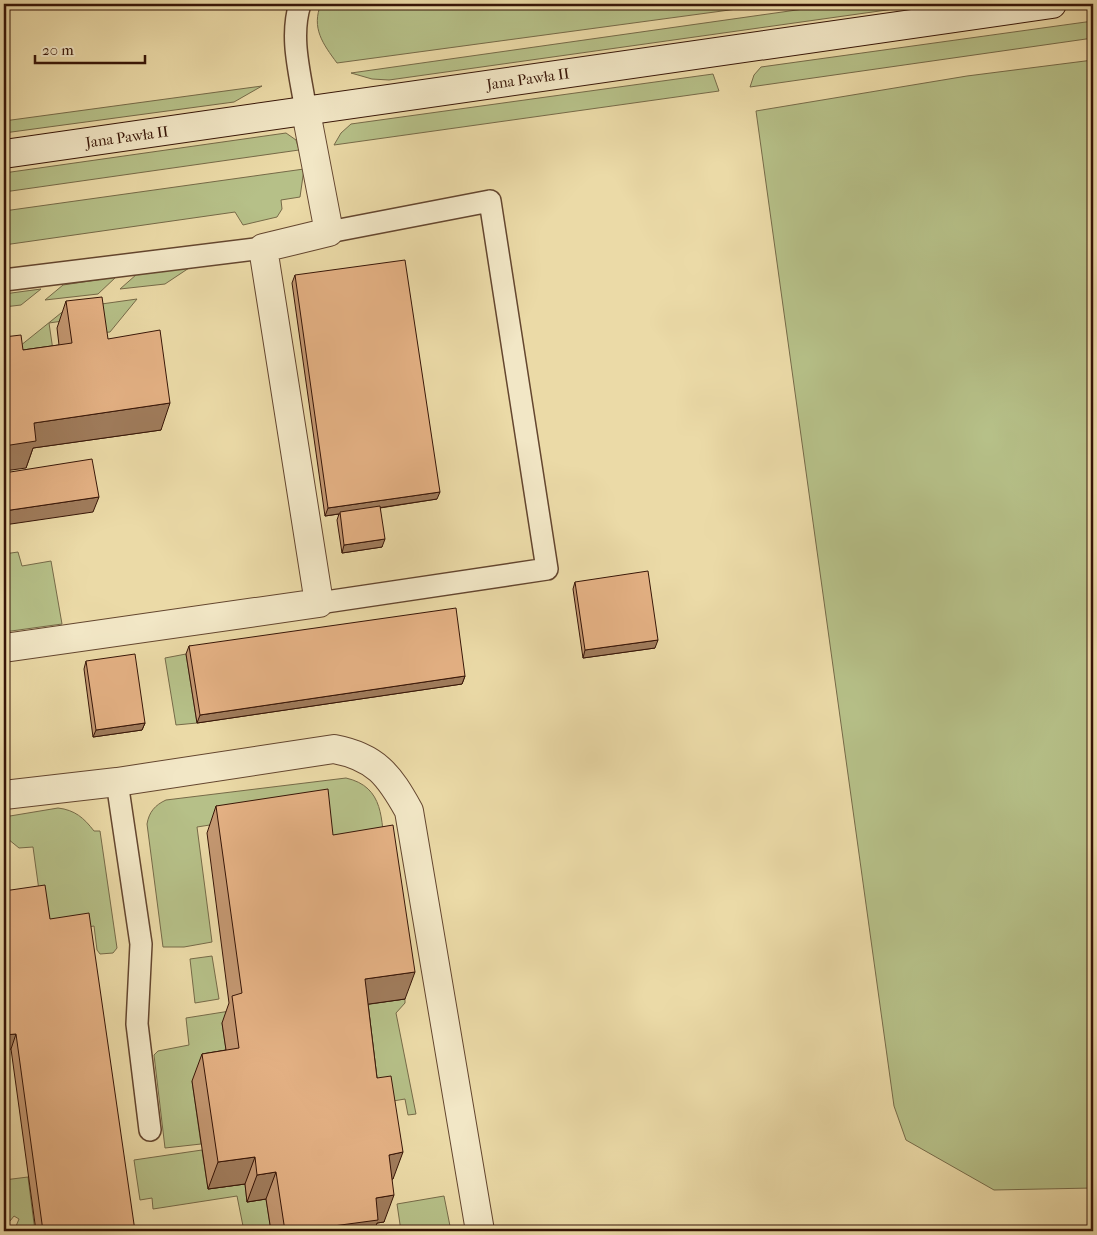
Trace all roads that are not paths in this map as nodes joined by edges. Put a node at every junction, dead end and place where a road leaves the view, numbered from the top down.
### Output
1 (300, 4) edge
2 (1052, 4) edge
3 (990, 8) edge
4 (306, 112) junction
5 (4, 154) edge
6 (329, 232) junction
7 (263, 248) junction
8 (4, 280) edge
9 (319, 604) junction
10 (4, 648) edge
11 (117, 782) junction
12 (4, 795) edge
13 (150, 1130) dead end
14 (480, 1231) edge

1 - 4 lane
2 - 3 street, Jana Pawła II
3 - 4 street, Jana Pawła II
4 - 5 street, Jana Pawła II
4 - 6 street
6 - 7 street
6 - 9 lane
7 - 8 lane
7 - 9 street
9 - 10 street
11 - 12 street
11 - 13 lane
11 - 14 street

